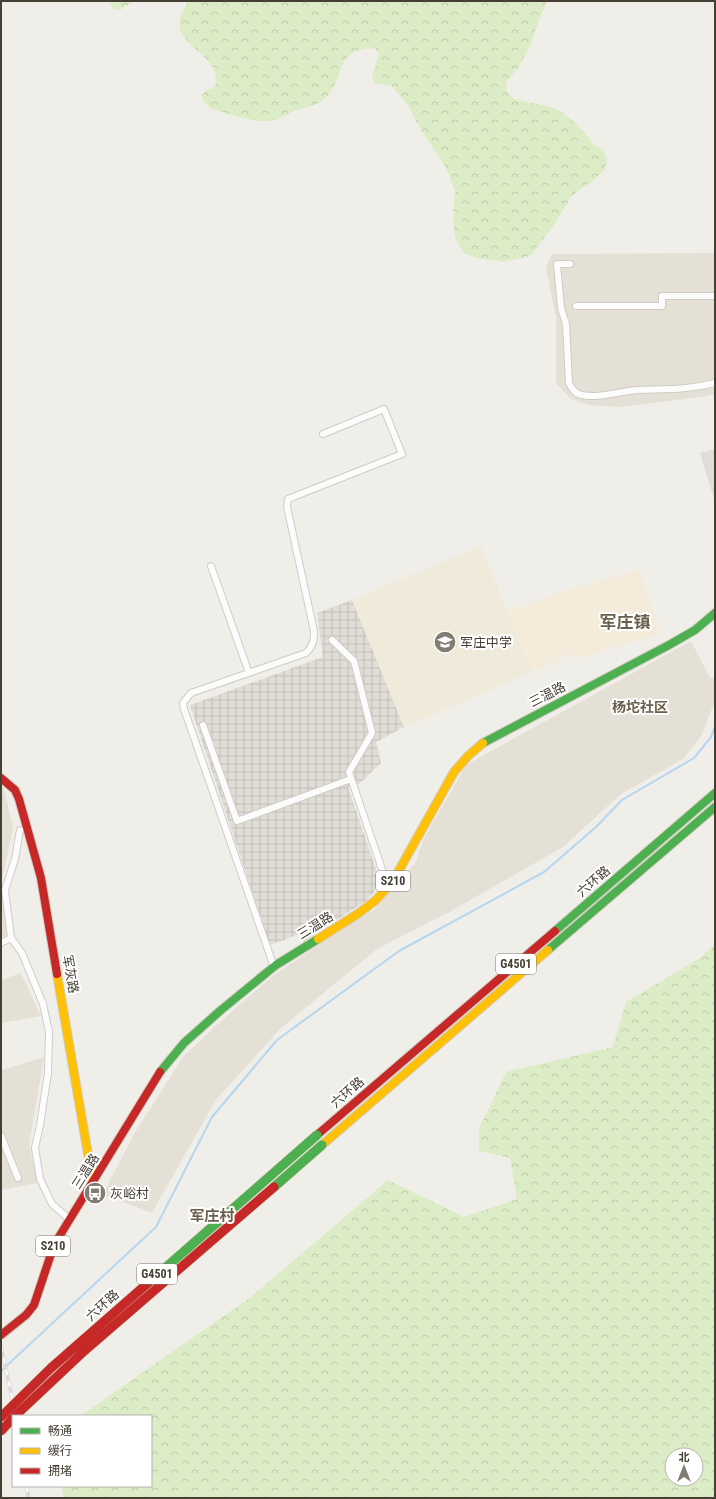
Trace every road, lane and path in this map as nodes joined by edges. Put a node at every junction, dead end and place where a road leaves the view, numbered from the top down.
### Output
1 (570, 264) dead end
2 (715, 296) edge
3 (576, 306) dead end
4 (715, 383) edge
5 (323, 434) dead end
6 (211, 566) dead end
7 (715, 613) edge
8 (332, 640) dead end
9 (250, 673) junction
10 (203, 725) dead end
11 (1, 778) edge
12 (351, 779) junction
13 (715, 793) edge
14 (715, 807) edge
15 (20, 830) dead end
16 (388, 887) junction
17 (11, 938) junction
18 (1, 943) edge
19 (274, 967) junction
20 (1, 1136) edge
21 (18, 1178) dead end
22 (93, 1183) junction
23 (69, 1219) junction
24 (1, 1335) edge
25 (16, 1415) edge
26 (1, 1418) edge
27 (12, 1419) edge
28 (1, 1431) edge

1 - 4 street
2 - 3 street
5 - 9 street
6 - 9 street
7 - 16 main road, 三温路 / S210
8 - 12 street
9 - 19 street
10 - 12 street
11 - 22 main road, 军灰路
12 - 16 street
13 - 26 main road, 六环路 / G4501, bridge
14 - 25 main road, 六环路 / G4501, bridge
15 - 17 street
16 - 19 main road, 三温路 / S210
17 - 18 street
17 - 23 street
19 - 22 main road, 三温路 / S210
20 - 21 street
22 - 23 main road, 三温路 / S210
23 - 24 main road, 三温路 / S210
27 - 28 main road, bridge

